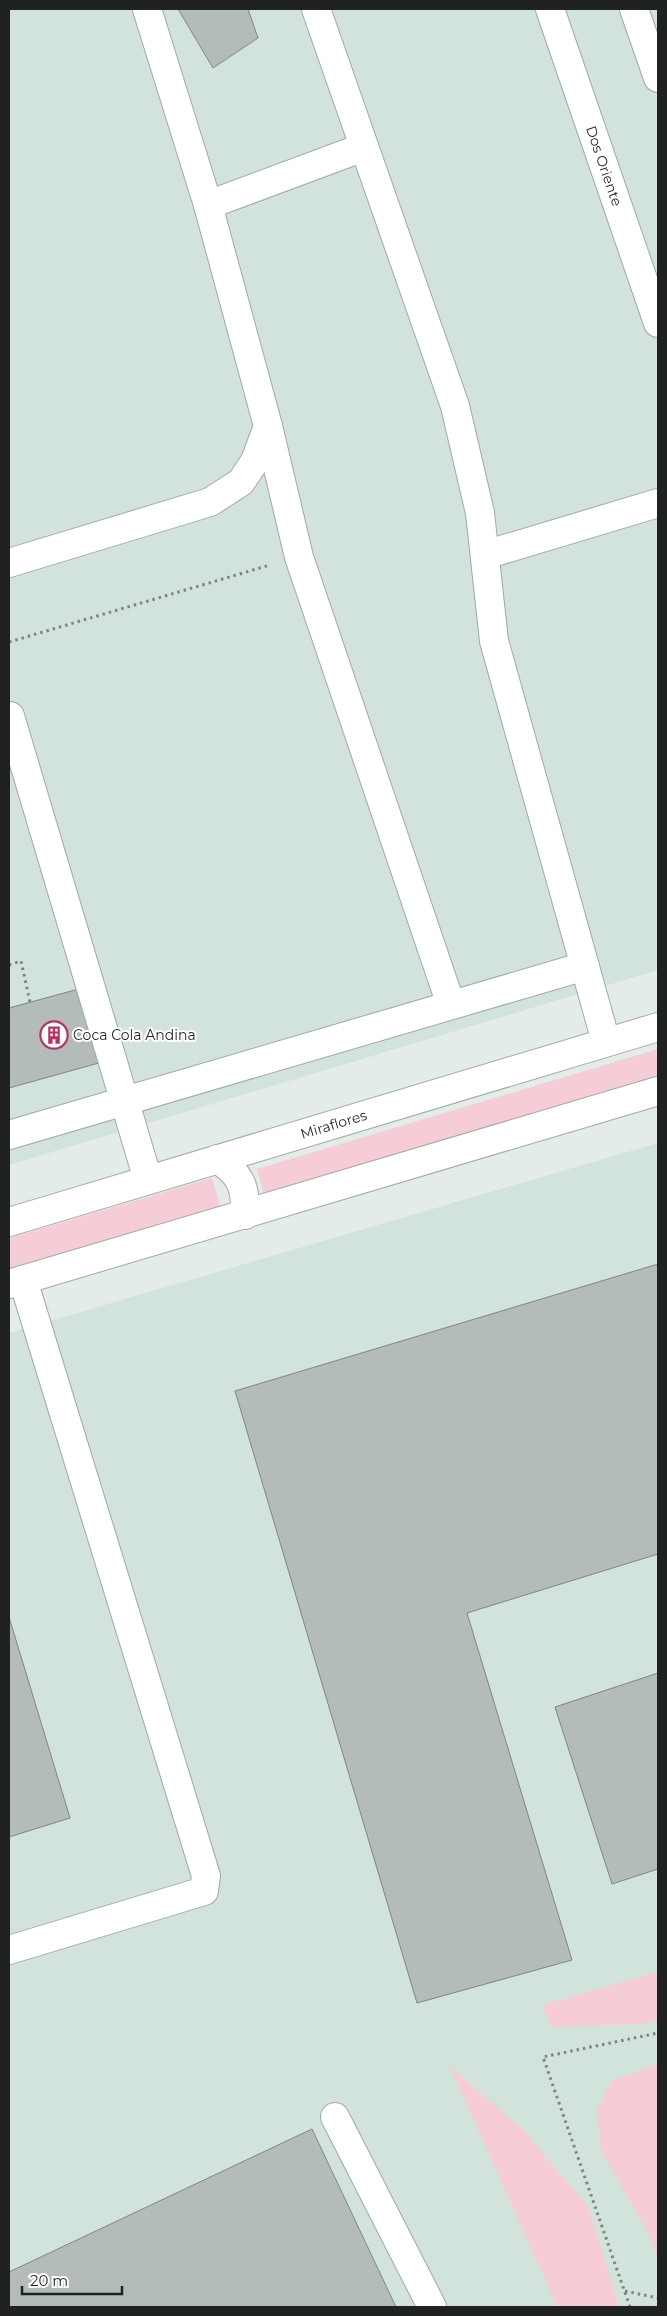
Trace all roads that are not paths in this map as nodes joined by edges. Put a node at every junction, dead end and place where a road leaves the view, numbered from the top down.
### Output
1 (147, 9) edge
2 (316, 9) edge
3 (550, 9) edge
4 (634, 9) edge
5 (658, 78) edge
6 (364, 147) junction
7 (208, 205) junction
8 (658, 323) edge
9 (268, 426) junction
10 (658, 503) edge
11 (485, 555) junction
12 (9, 563) edge
13 (10, 716) edge
14 (585, 966) junction
15 (451, 1005) junction
16 (658, 1027) edge
17 (606, 1042) junction
18 (658, 1091) edge
19 (124, 1101) junction
20 (9, 1135) edge
21 (217, 1159) junction
22 (148, 1180) junction
23 (245, 1215) junction
24 (9, 1222) edge
25 (16, 1282) edge
26 (9, 1950) edge
27 (335, 2116) dead end
28 (432, 2307) edge

1 - 7 main road
2 - 6 main road
3 - 8 main road, Dos Oriente
4 - 5 main road
6 - 7 main road
6 - 11 main road
7 - 9 main road
9 - 12 main road
9 - 15 main road
10 - 11 main road
11 - 14 main road
13 - 19 main road
14 - 15 main road
14 - 17 main road
15 - 19 main road
16 - 17 main road, Miraflores
17 - 21 main road, Miraflores
18 - 23 main road
19 - 20 main road
19 - 22 main road
21 - 22 main road, Miraflores
21 - 23 main road
22 - 24 main road, Miraflores
23 - 25 main road
25 - 26 main road
27 - 28 main road

